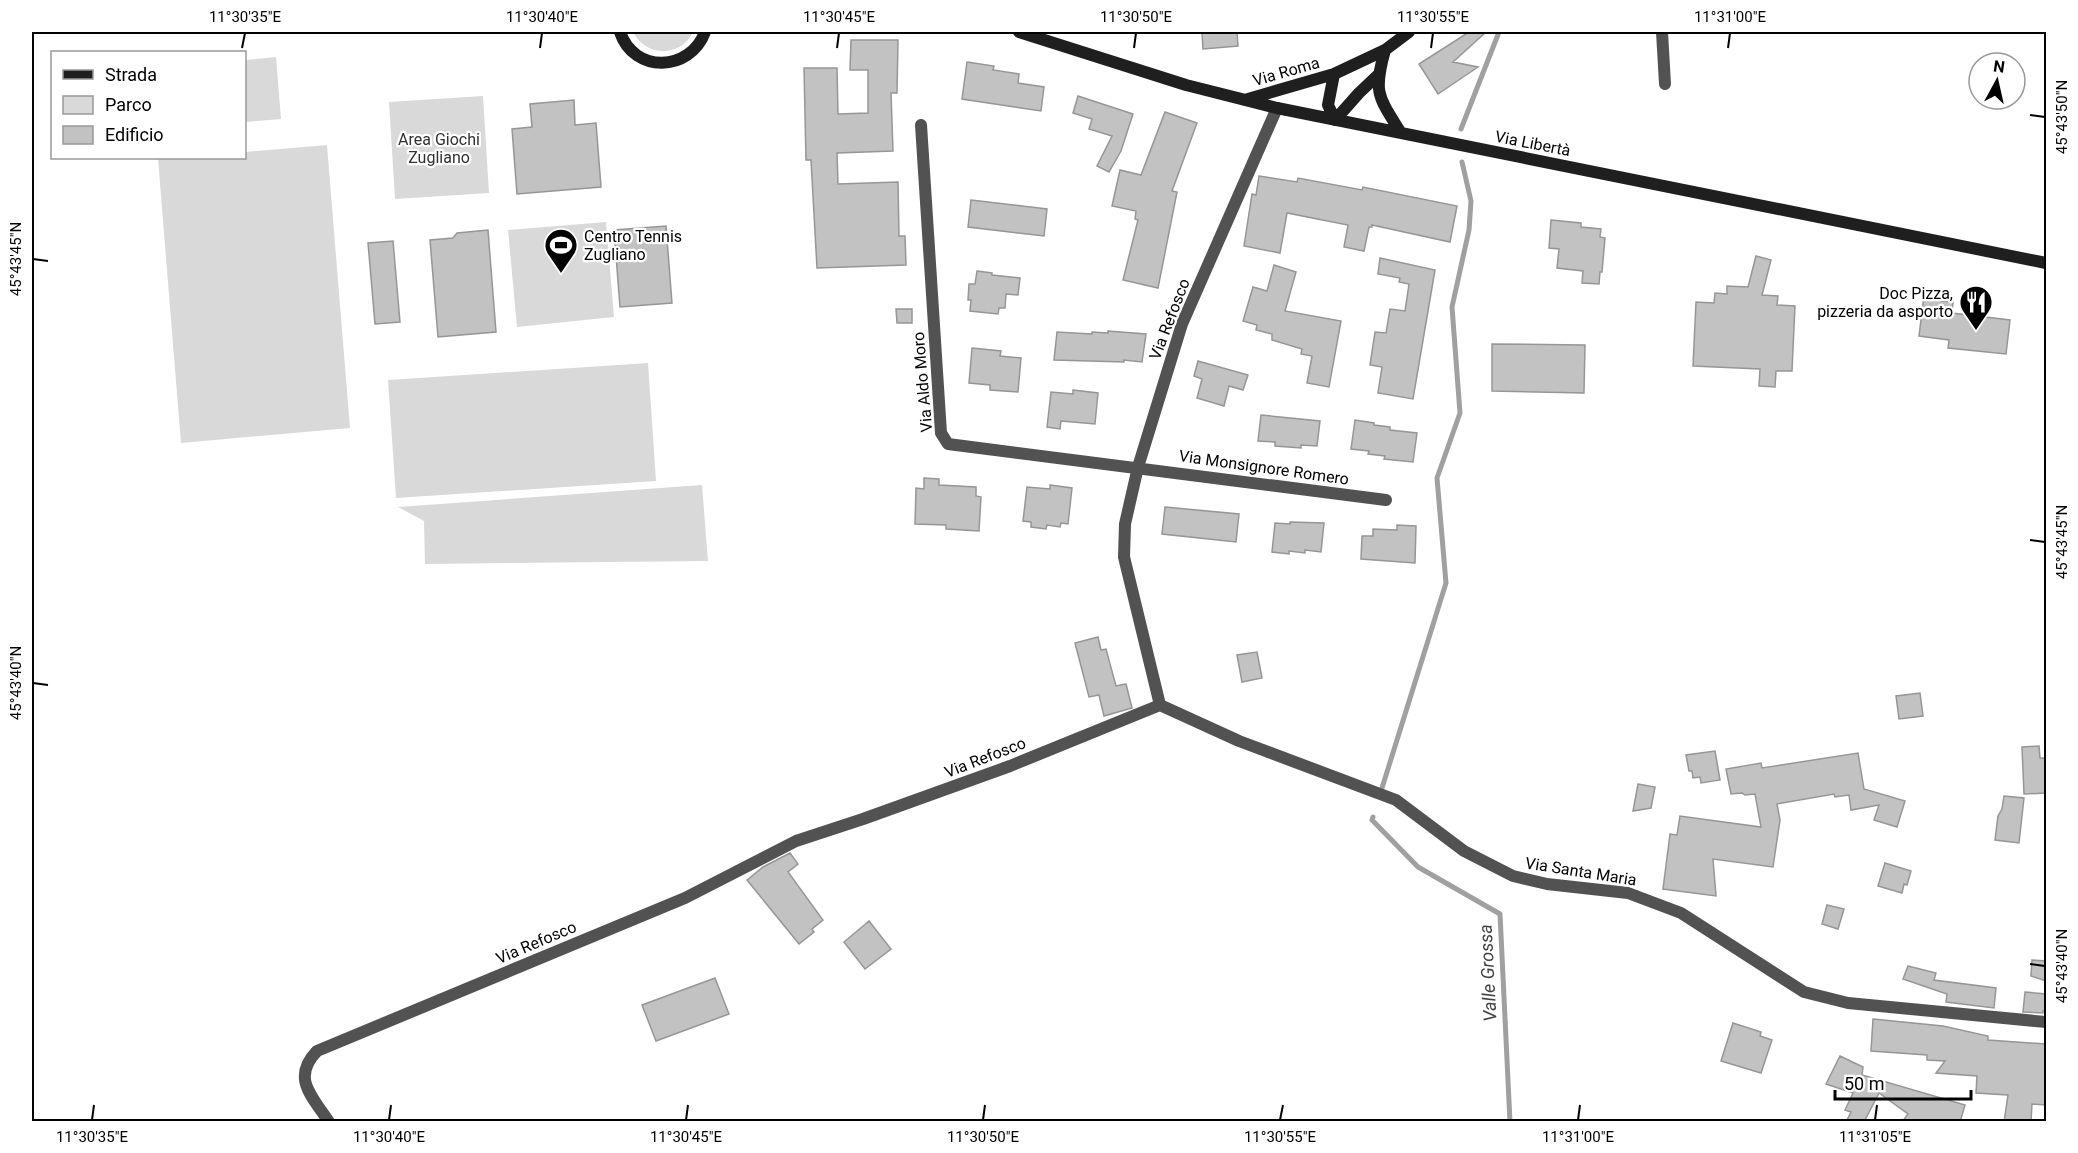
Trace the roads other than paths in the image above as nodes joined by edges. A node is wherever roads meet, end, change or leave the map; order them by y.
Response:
1 (608, 32) edge
2 (714, 32) edge
3 (1019, 32) edge
4 (1410, 32) edge
5 (1662, 32) edge
6 (621, 36) edge
7 (704, 36) edge
8 (1052, 37) edge
9 (1385, 50) junction
10 (1334, 74) junction
11 (1378, 75) junction
12 (1665, 84) dead end
13 (1247, 99) junction
14 (1277, 108) junction
15 (1335, 120) junction
16 (921, 125) dead end
17 (1401, 133) junction
18 (2046, 263) edge
19 (1138, 467) junction
20 (1386, 500) dead end
21 (1160, 705) junction
22 (2046, 1022) edge
23 (328, 1122) edge

1 - 6 main road
2 - 7 main road
3 - 8 main road, Via Libertà
4 - 9 main road, Via Roma
5 - 12 street
6 - 7 main road
8 - 13 main road, Via Libertà
9 - 10 main road, Via Roma
9 - 11 main road
10 - 13 main road, Via Roma
10 - 15 main road, Via Roma
11 - 15 main road
11 - 17 main road
13 - 14 main road, Via Libertà
14 - 15 main road, Via Libertà
14 - 19 street, Via Refosco
15 - 17 main road, Via Libertà
16 - 19 street, Via Aldo Moro
17 - 18 main road, Via Libertà
19 - 20 street, Via Monsignore Romero
19 - 21 street, Via Refosco
21 - 22 street, Via Santa Maria
21 - 23 street, Via Refosco

